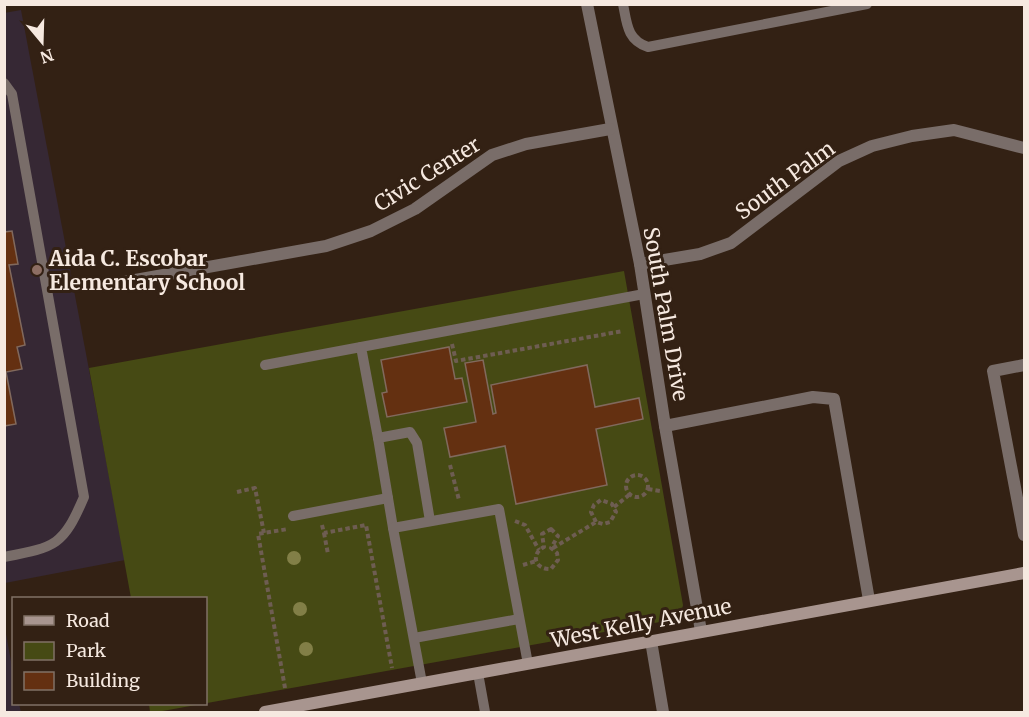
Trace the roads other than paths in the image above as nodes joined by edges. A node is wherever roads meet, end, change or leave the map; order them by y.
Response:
1 (587, 4) edge
2 (624, 4) edge
3 (867, 4) edge
4 (4, 82) edge
5 (610, 129) junction
6 (1024, 148) edge
7 (640, 264) junction
8 (124, 282) dead end
9 (644, 294) junction
10 (361, 347) junction
11 (265, 365) dead end
12 (1024, 365) edge
13 (664, 426) junction
14 (378, 438) junction
15 (388, 498) junction
16 (293, 516) dead end
17 (430, 521) junction
18 (393, 528) junction
19 (1024, 535) edge
20 (4, 557) edge
21 (1024, 573) edge
22 (869, 600) junction
23 (519, 619) junction
24 (701, 631) junction
25 (414, 638) junction
26 (651, 641) junction
27 (528, 664) junction
28 (478, 673) junction
29 (422, 684) junction
30 (265, 712) edge
31 (485, 712) edge
32 (663, 712) edge

1 - 5 street, South Palm Drive
2 - 3 lane
4 - 20 lane
5 - 7 street, South Palm Drive
5 - 8 street, Civic Center
6 - 7 street, South Palm
7 - 9 street, South Palm Drive
9 - 10 lane
9 - 13 street, South Palm Drive
10 - 11 lane
10 - 14 lane
12 - 19 street
13 - 22 street
13 - 24 street, South Palm Drive
14 - 15 lane
14 - 17 lane
15 - 16 lane
15 - 18 lane
17 - 18 lane
17 - 23 lane
18 - 25 lane
21 - 22 street, West Kelly Avenue
22 - 24 street, West Kelly Avenue
23 - 25 lane
23 - 27 lane
24 - 26 street, West Kelly Avenue
25 - 29 lane
26 - 27 street, West Kelly Avenue
26 - 32 street
27 - 28 street, West Kelly Avenue
28 - 29 street, West Kelly Avenue
28 - 31 lane
29 - 30 street, West Kelly Avenue

